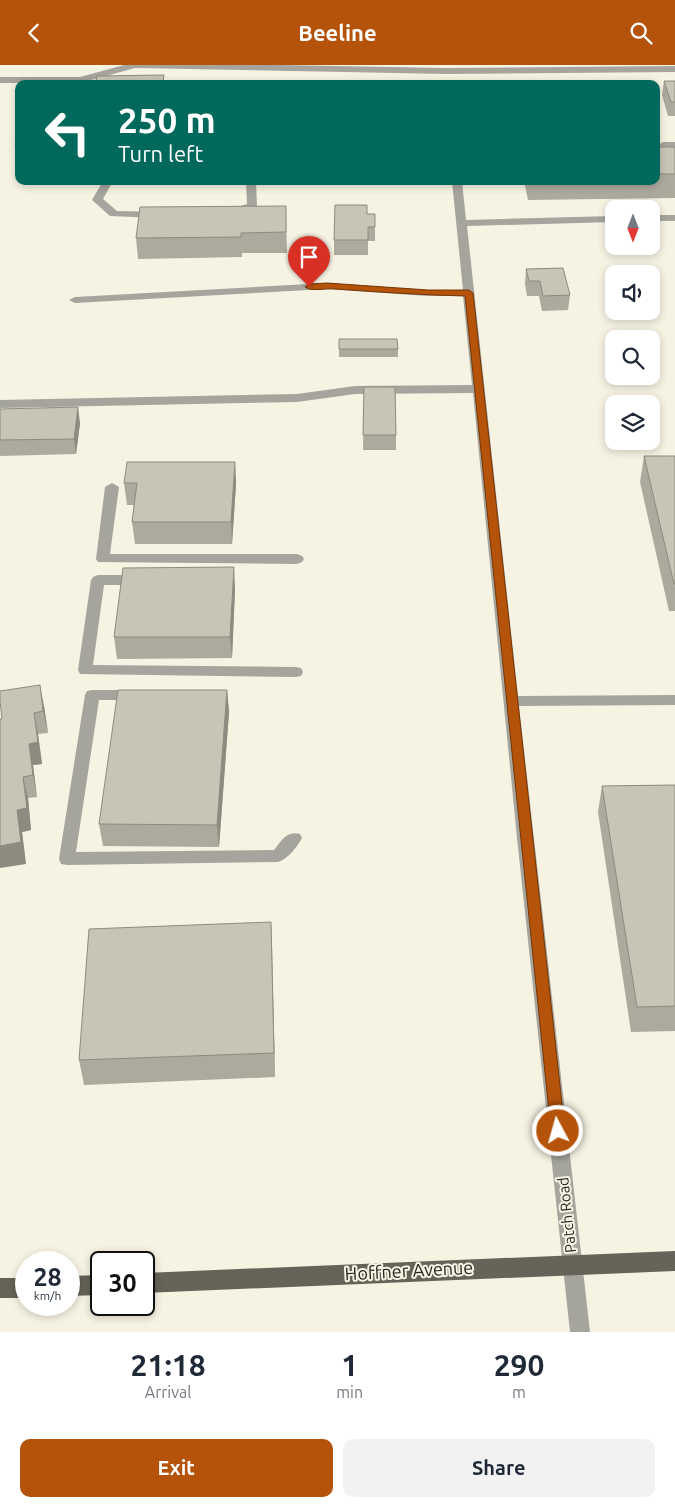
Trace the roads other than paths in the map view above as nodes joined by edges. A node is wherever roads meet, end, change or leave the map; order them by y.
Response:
1 (129, 65) edge
2 (135, 65) edge
3 (445, 68) edge
4 (460, 68) edge
5 (675, 69) edge
6 (0, 80) edge
7 (662, 145) edge
8 (675, 145) edge
9 (106, 185) edge
10 (251, 185) edge
11 (457, 185) edge
12 (172, 215) edge
13 (221, 216) edge
14 (660, 218) edge
15 (675, 218) edge
16 (605, 219) edge
17 (461, 223) junction
18 (469, 293) junction
19 (75, 300) dead end
20 (479, 389) junction
21 (0, 404) edge
22 (112, 487) dead end
23 (297, 559) dead end
24 (157, 580) edge
25 (296, 672) dead end
26 (150, 695) edge
27 (675, 700) edge
28 (511, 701) junction
29 (294, 838) dead end
30 (675, 1261) edge
31 (572, 1264) junction
32 (155, 1283) edge
33 (15, 1287) edge
34 (0, 1288) edge
35 (580, 1332) edge

1 - 2 street
2 - 3 street
2 - 6 street
3 - 4 street
4 - 5 street
7 - 8 street
9 - 12 street
10 - 13 street
11 - 17 street, Patch Road
14 - 15 street
16 - 17 street
17 - 18 street, Patch Road
18 - 19 street
18 - 20 street, Patch Road
20 - 21 street
20 - 28 street, Patch Road
22 - 23 street
24 - 25 street
26 - 29 street
27 - 28 street
28 - 31 street, Patch Road
30 - 31 main road, Hoffner Avenue
31 - 32 main road, Hoffner Avenue
31 - 35 street, Patch Road
33 - 34 main road

